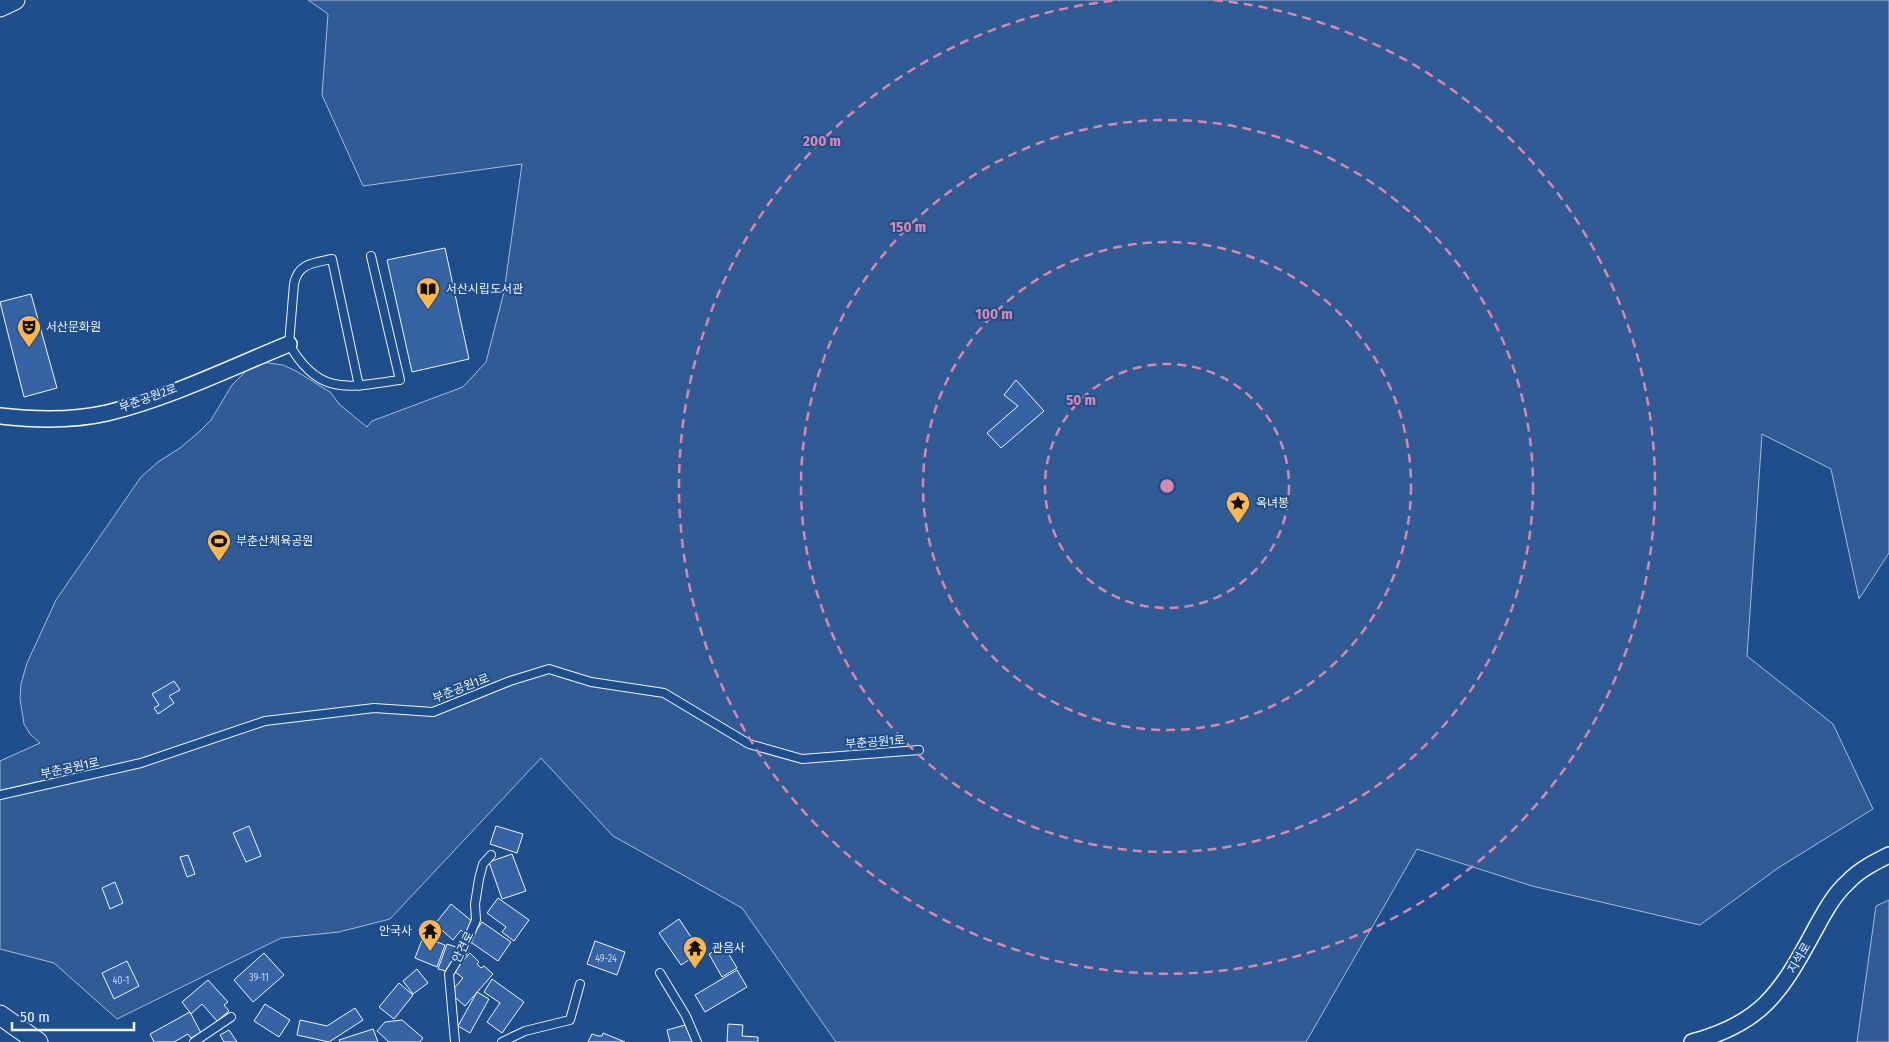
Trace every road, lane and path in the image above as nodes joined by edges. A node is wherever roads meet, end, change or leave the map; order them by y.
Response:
1 (16, 0) edge
2 (0, 7) edge
3 (371, 256) dead end
4 (289, 344) junction
5 (359, 386) junction
6 (0, 416) edge
7 (919, 750) dead end
8 (0, 795) edge
9 (491, 855) dead end
10 (1889, 855) edge
11 (660, 973) dead end
12 (580, 984) dead end
13 (0, 1015) edge
14 (231, 1017) dead end
15 (38, 1042) edge
16 (194, 1042) edge
17 (455, 1042) edge
18 (502, 1042) edge
19 (697, 1042) edge
20 (1692, 1042) edge

1 - 2 street
3 - 5 lane
4 - 5 lane
4 - 5 lane
4 - 6 street, 부춘공원2로
7 - 8 lane, 부춘공원1로
9 - 17 lane, 안견로
10 - 20 street, 지석로
11 - 19 lane
12 - 18 lane
13 - 15 street
14 - 16 lane

